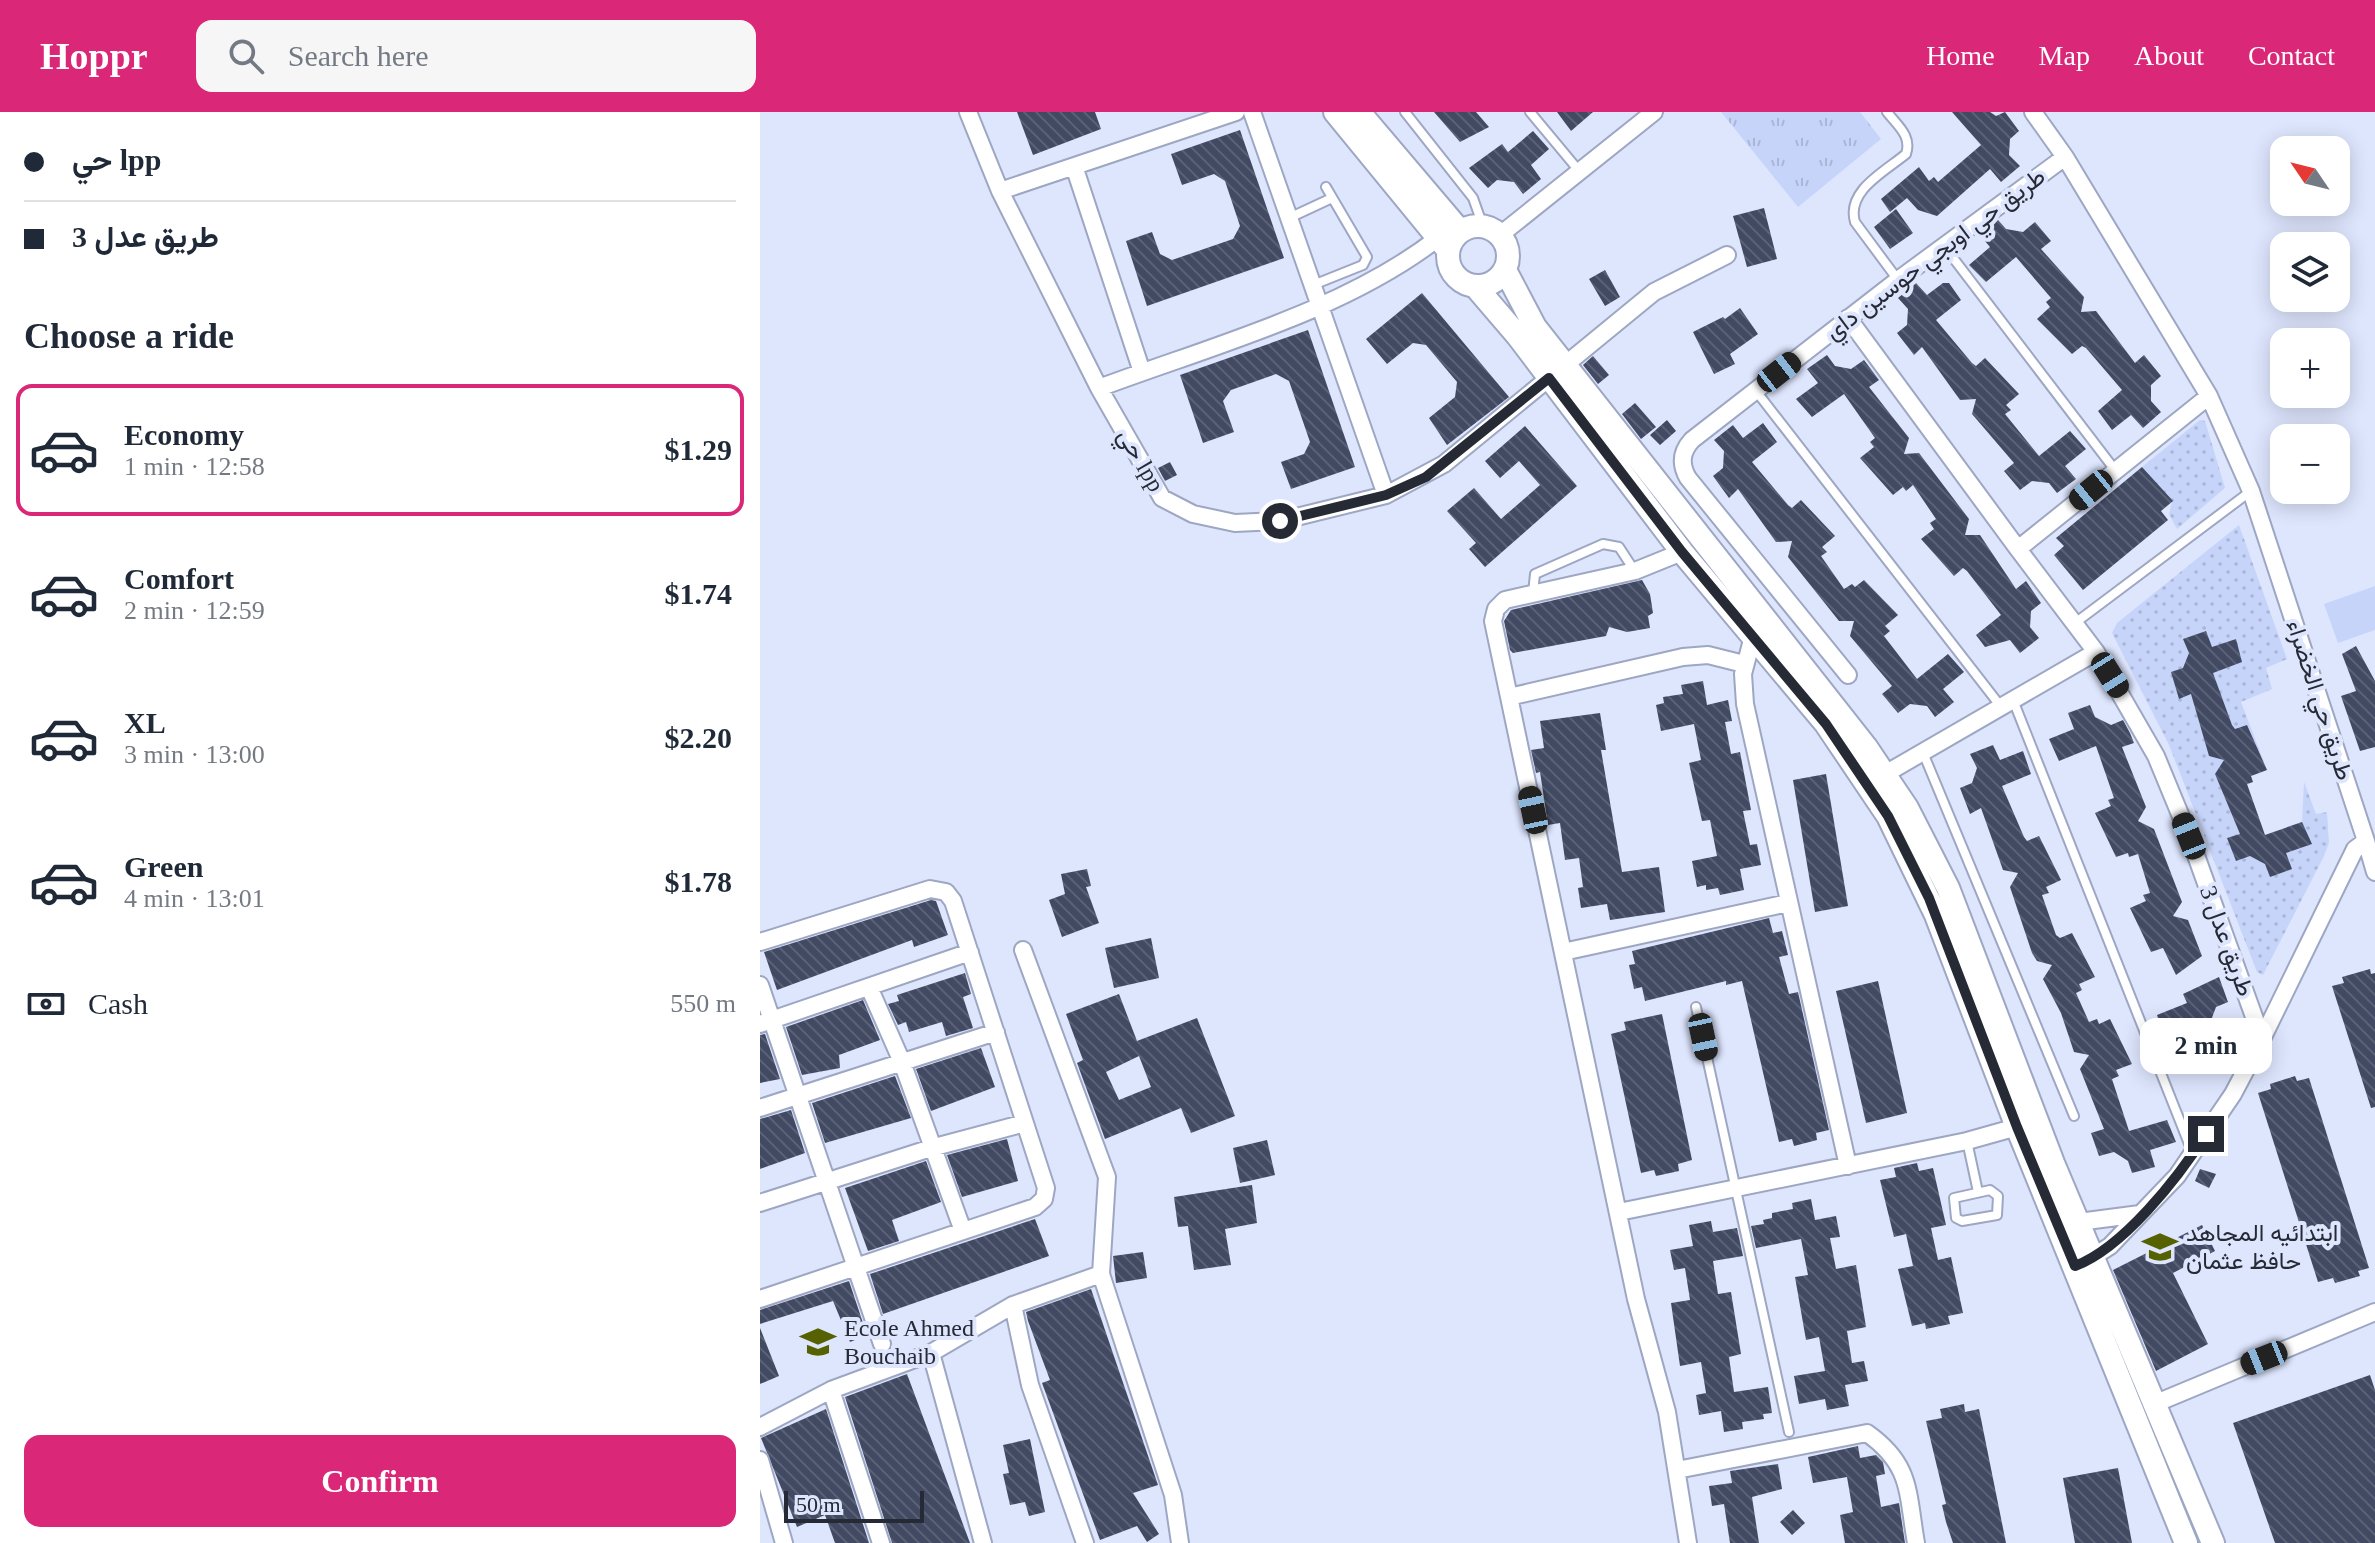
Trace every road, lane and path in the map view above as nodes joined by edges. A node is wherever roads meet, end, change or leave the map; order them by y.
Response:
1 (968, 112) edge
2 (1236, 112) edge
3 (1252, 112) edge
4 (1335, 112) edge
5 (1359, 112) edge
6 (1405, 112) edge
7 (1530, 112) edge
8 (1654, 112) edge
9 (1887, 112) edge
10 (2033, 112) edge
11 (2065, 157) junction
12 (1075, 169) junction
13 (1580, 172) junction
14 (1326, 187) dead end
15 (1000, 191) junction
16 (1332, 198) junction
17 (1289, 218) junction
18 (1492, 230) junction
19 (1448, 240) junction
20 (1944, 246) junction
21 (1727, 255) dead end
22 (1505, 270) junction
23 (1898, 280) junction
24 (1313, 285) junction
25 (1475, 286) junction
26 (1320, 305) junction
27 (1848, 318) junction
28 (1557, 371) junction
29 (1142, 372) junction
30 (1099, 388) junction
31 (1755, 390) junction
32 (2209, 396) junction
33 (2115, 470) junction
34 (2251, 491) junction
35 (1386, 495) junction
36 (2018, 549) junction
37 (1682, 552) junction
38 (1635, 571) junction
39 (1533, 593) junction
40 (2074, 624) junction
41 (1752, 640) junction
42 (2096, 652) junction
43 (1744, 664) junction
44 (1848, 675) dead end
45 (1509, 697) junction
46 (2008, 704) junction
47 (1924, 755) junction
48 (1885, 774) junction
49 (2366, 841) junction
50 (2375, 872) edge
51 (1788, 903) junction
52 (760, 942) edge
53 (1023, 950) dead end
54 (970, 952) junction
55 (1563, 952) junction
56 (760, 985) edge
57 (869, 987) junction
58 (1696, 1007) dead end
59 (766, 1022) edge
60 (996, 1032) junction
61 (2262, 1039) junction
62 (902, 1062) junction
63 (796, 1095) junction
64 (760, 1108) edge
65 (2074, 1116) dead end
66 (1025, 1123) junction
67 (2017, 1127) junction
68 (1967, 1141) junction
69 (931, 1148) junction
70 (2193, 1154) junction
71 (1848, 1166) junction
72 (828, 1181) junction
73 (1736, 1188) junction
74 (1978, 1192) junction
75 (760, 1203) edge
76 (1619, 1212) junction
77 (2140, 1214) junction
78 (2067, 1225) junction
79 (963, 1231) junction
80 (2085, 1262) junction
81 (857, 1267) junction
82 (1101, 1274) junction
83 (760, 1299) edge
84 (1013, 1305) junction
85 (2375, 1312) edge
86 (882, 1344) dead end
87 (931, 1353) junction
88 (831, 1390) junction
89 (2154, 1404) junction
90 (760, 1427) edge
91 (1789, 1432) dead end
92 (760, 1460) edge
93 (1677, 1470) junction
94 (784, 1543) edge
95 (881, 1543) edge
96 (983, 1543) edge
97 (1085, 1543) edge
98 (1180, 1543) edge
99 (1688, 1543) edge
100 (1916, 1543) edge
101 (2186, 1543) edge
102 (2213, 1543) edge

1 - 15 street, حي lpp
2 - 12 street
3 - 17 street
4 - 19 main road
5 - 19 main road
6 - 18 lane
7 - 13 lane
8 - 13 street
9 - 23 lane
10 - 11 street, طريق حي اوبجي حوسين داي
11 - 20 street, طريق حي اوبجي حوسين داي
11 - 32 street, طريق حي الخضراء
12 - 15 street
12 - 29 street
13 - 18 street
14 - 16 lane
15 - 30 street, حي lpp
16 - 17 lane
16 - 24 lane
17 - 24 street
18 - 19 main road
18 - 22 main road
19 - 25 main road
19 - 26 street
20 - 23 street, طريق حي اوبجي حوسين داي
20 - 33 lane
21 - 28 street, حي lpp
22 - 25 main road
22 - 28 main road
23 - 27 street, طريق حي اوبجي حوسين داي
24 - 26 street
25 - 28 main road
26 - 29 street
26 - 35 street
27 - 31 street, طريق حي اوبجي حوسين داي
27 - 36 street
28 - 35 street, حي lpp
28 - 37 main road
28 - 48 main road
29 - 30 street
30 - 35 street, حي lpp
31 - 44 street, طريق حي اوبجي حوسين داي
31 - 46 lane
32 - 33 street
32 - 34 street, طريق حي الخضراء
33 - 36 street
34 - 40 lane
34 - 49 street, طريق حي الخضراء
36 - 40 street, طريق عدل 3
37 - 38 street
37 - 41 main road
38 - 39 street
38 - 39 lane
39 - 45 street
40 - 42 street, طريق عدل 3
41 - 43 street
41 - 67 main road
42 - 46 street
42 - 61 street, طريق عدل 3
43 - 45 street
43 - 51 street
45 - 55 street
46 - 47 street
46 - 70 lane
47 - 48 street
47 - 65 lane
48 - 78 main road
49 - 50 street, طريق حي الخضراء
49 - 61 street
51 - 55 street
51 - 71 street
52 - 54 street
53 - 82 street
54 - 57 street
54 - 60 street
55 - 76 street
56 - 59 street
57 - 59 street
57 - 62 street
58 - 73 lane
59 - 63 street
60 - 62 street
60 - 66 street
61 - 70 street
62 - 63 street
62 - 69 street
63 - 64 street
63 - 72 street
66 - 69 street
66 - 79 street
67 - 68 street
67 - 78 main road
68 - 71 street
68 - 74 lane
69 - 72 street
69 - 79 street
70 - 77 street
71 - 73 street
72 - 75 street
72 - 81 street
73 - 76 street
73 - 91 lane
74 - 74 lane
76 - 93 street
77 - 78 street
77 - 80 street
78 - 80 main road
79 - 81 street
80 - 89 main road
80 - 101 main road
81 - 83 street
81 - 86 street
82 - 84 street
82 - 98 street
84 - 87 street
84 - 97 street
85 - 89 street
87 - 88 street
87 - 96 street
88 - 90 street
88 - 95 street
89 - 102 main road
92 - 94 street
93 - 99 street
93 - 100 street

